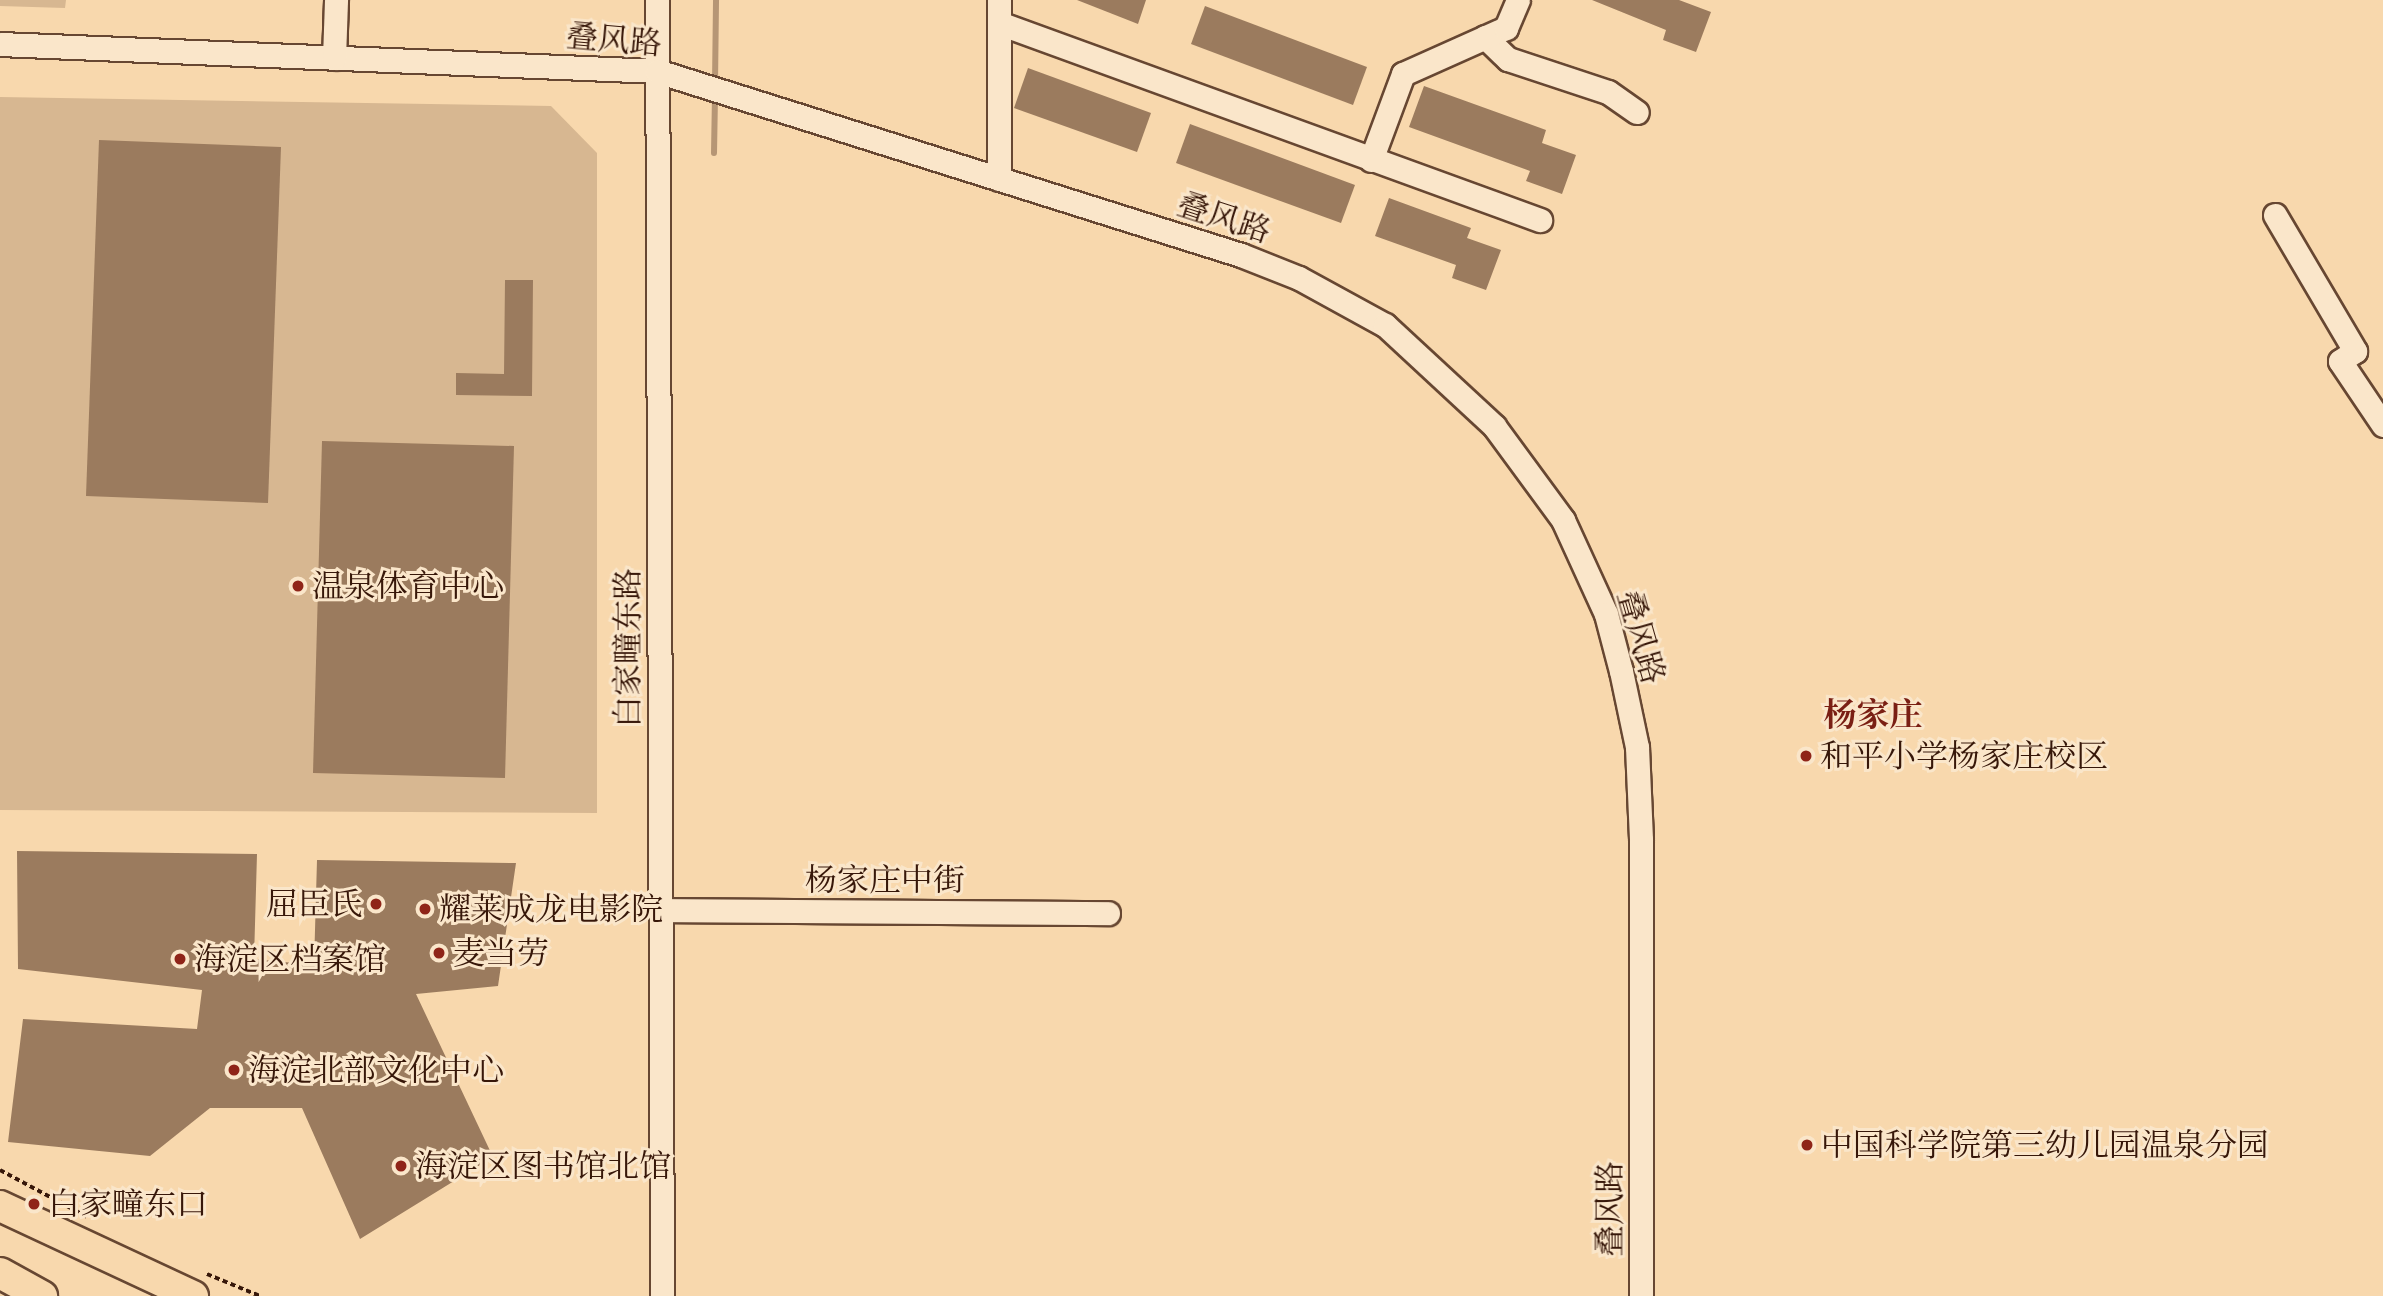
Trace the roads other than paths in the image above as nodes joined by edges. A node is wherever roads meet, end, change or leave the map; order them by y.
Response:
1 (336, 0) edge
2 (657, 0) edge
3 (999, 0) edge
4 (1518, 0) edge
5 (999, 23) junction
6 (1485, 37) junction
7 (0, 44) edge
8 (334, 58) junction
9 (657, 71) junction
10 (1637, 112) dead end
11 (1371, 160) junction
12 (999, 179) junction
13 (2275, 215) dead end
14 (1540, 220) dead end
15 (2383, 425) edge
16 (661, 910) junction
17 (1108, 913) dead end
18 (0, 1206) edge
19 (0, 1273) edge
20 (199, 1284) edge
21 (42, 1296) edge
22 (662, 1296) edge
23 (1641, 1296) edge

1 - 8 street
2 - 9 street, 白家疃东路
3 - 5 street
4 - 6 street
5 - 11 street
5 - 12 street
6 - 10 street
6 - 11 street
7 - 8 street, 叠风路
8 - 9 street, 叠风路
9 - 12 street, 叠风路
9 - 16 street, 白家疃东路
11 - 14 street
12 - 23 street, 叠风路
13 - 15 street
16 - 17 street, 杨家庄中街
16 - 22 street, 白家疃东路
18 - 20 main road
19 - 21 main road

